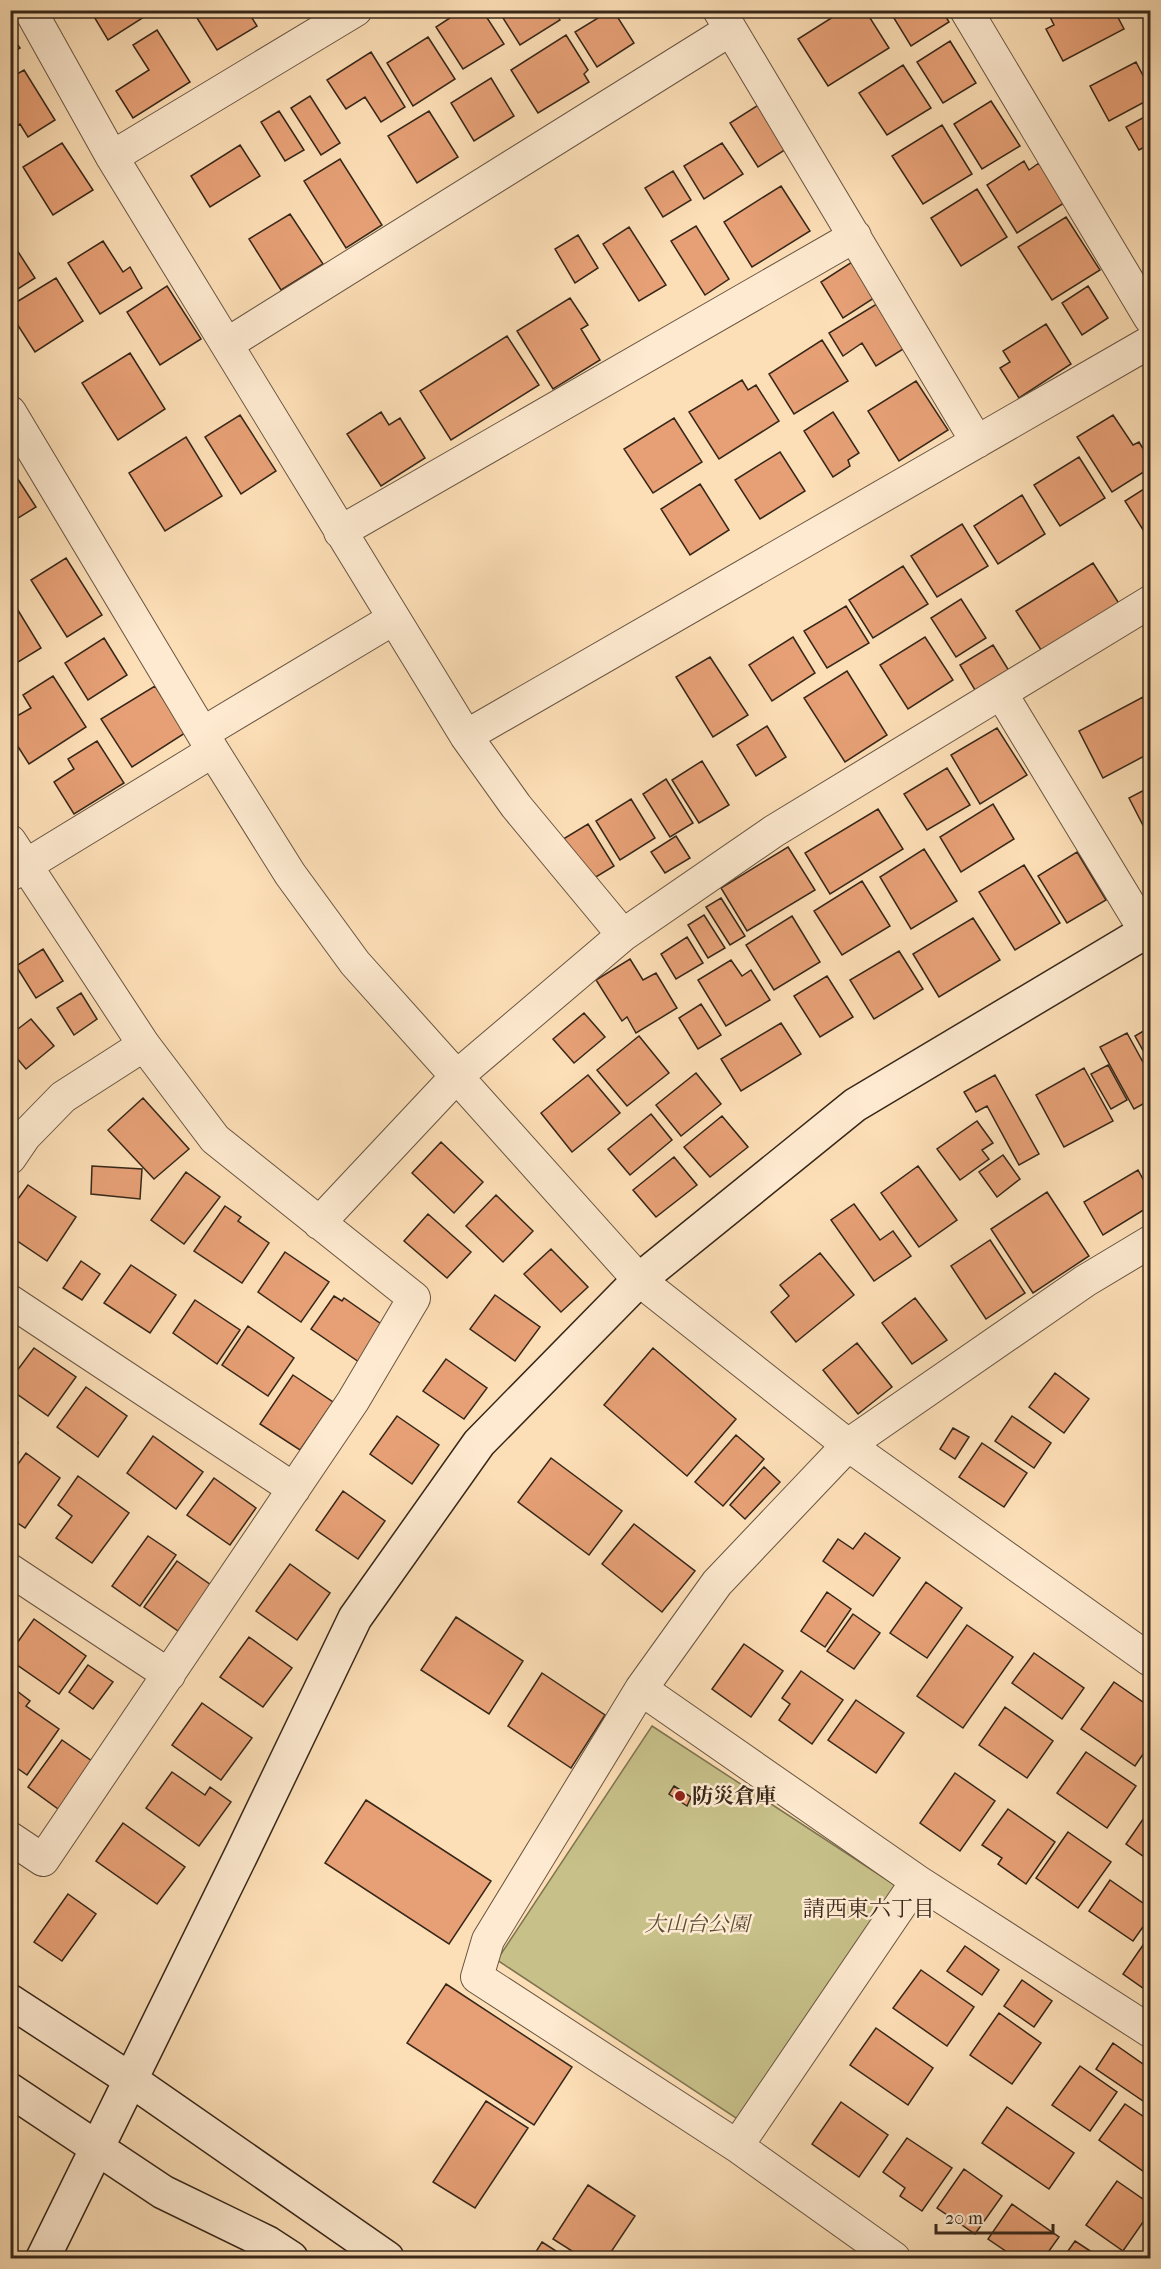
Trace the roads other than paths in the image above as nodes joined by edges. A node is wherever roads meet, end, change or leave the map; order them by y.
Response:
1 (30, 10) edge
2 (356, 10) edge
3 (975, 14) edge
4 (725, 20) edge
5 (112, 157) junction
6 (855, 236) junction
7 (1150, 318) edge
8 (1150, 342) edge
9 (227, 344) junction
10 (10, 412) edge
11 (977, 442) junction
12 (340, 532) junction
13 (1150, 602) edge
14 (393, 618) junction
15 (1001, 693) junction
16 (466, 736) junction
17 (208, 742) junction
18 (16, 861) edge
19 (1149, 933) edge
20 (623, 935) junction
21 (144, 1045) junction
22 (456, 1077) junction
23 (10, 1158) edge
24 (318, 1223) junction
25 (1150, 1242) edge
26 (639, 1280) junction
27 (10, 1301) edge
28 (848, 1445) junction
29 (294, 1489) junction
30 (10, 1570) edge
31 (1150, 1660) edge
32 (169, 1675) junction
33 (641, 1689) junction
34 (10, 1838) edge
35 (917, 1881) junction
36 (10, 2001) edge
37 (1150, 2031) edge
38 (131, 2080) junction
39 (10, 2090) edge
40 (737, 2146) junction
41 (99, 2147) junction
42 (42, 2259) edge
43 (291, 2259) edge
44 (387, 2259) edge
45 (894, 2259) edge

1 - 5 street
2 - 5 street
3 - 7 street
4 - 6 street
4 - 9 street
5 - 9 street
6 - 11 street
6 - 12 street
8 - 11 street
9 - 12 street
10 - 17 street
11 - 16 street
12 - 14 street
13 - 15 street
14 - 16 street
14 - 17 street
15 - 19 street
15 - 20 street
16 - 20 street
17 - 18 street
17 - 22 street
18 - 21 street
19 - 26 street
20 - 22 street
21 - 23 street
21 - 24 street
22 - 24 street
22 - 26 street
24 - 29 street
25 - 28 street
26 - 28 street
26 - 38 street
27 - 29 street
28 - 31 street
28 - 33 street
29 - 32 street
30 - 32 street
32 - 34 street
33 - 35 street
33 - 40 street
35 - 37 street
35 - 40 street
36 - 38 street
38 - 41 street
38 - 44 street
39 - 41 street
40 - 45 street
41 - 42 street
41 - 43 street

